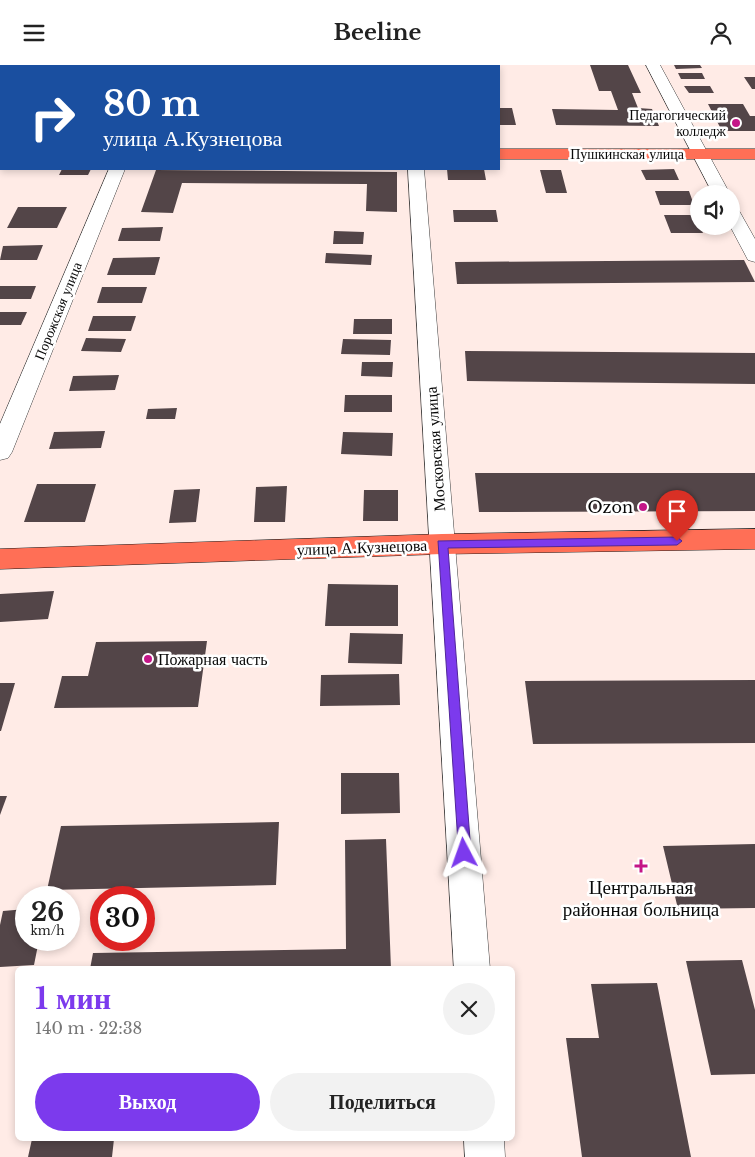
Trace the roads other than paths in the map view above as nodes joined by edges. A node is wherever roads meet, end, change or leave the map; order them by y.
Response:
1 (653, 65) edge
2 (500, 154) edge
3 (701, 154) junction
4 (755, 154) edge
5 (117, 170) edge
6 (416, 170) edge
7 (717, 185) edge
8 (740, 228) edge
9 (755, 256) edge
10 (0, 452) edge
11 (755, 539) edge
12 (442, 544) junction
13 (0, 559) edge
14 (472, 966) edge
15 (484, 1141) edge
16 (485, 1157) edge

1 - 3 street
2 - 3 main road, Пушкинская улица
3 - 4 main road, Пушкинская улица
3 - 7 street
5 - 10 street, Порожская улица
6 - 12 street, Московская улица
8 - 9 street
11 - 12 main road, улица А.Кузнецова
12 - 13 main road, улица А.Кузнецова
12 - 14 street, Московская улица
15 - 16 street

